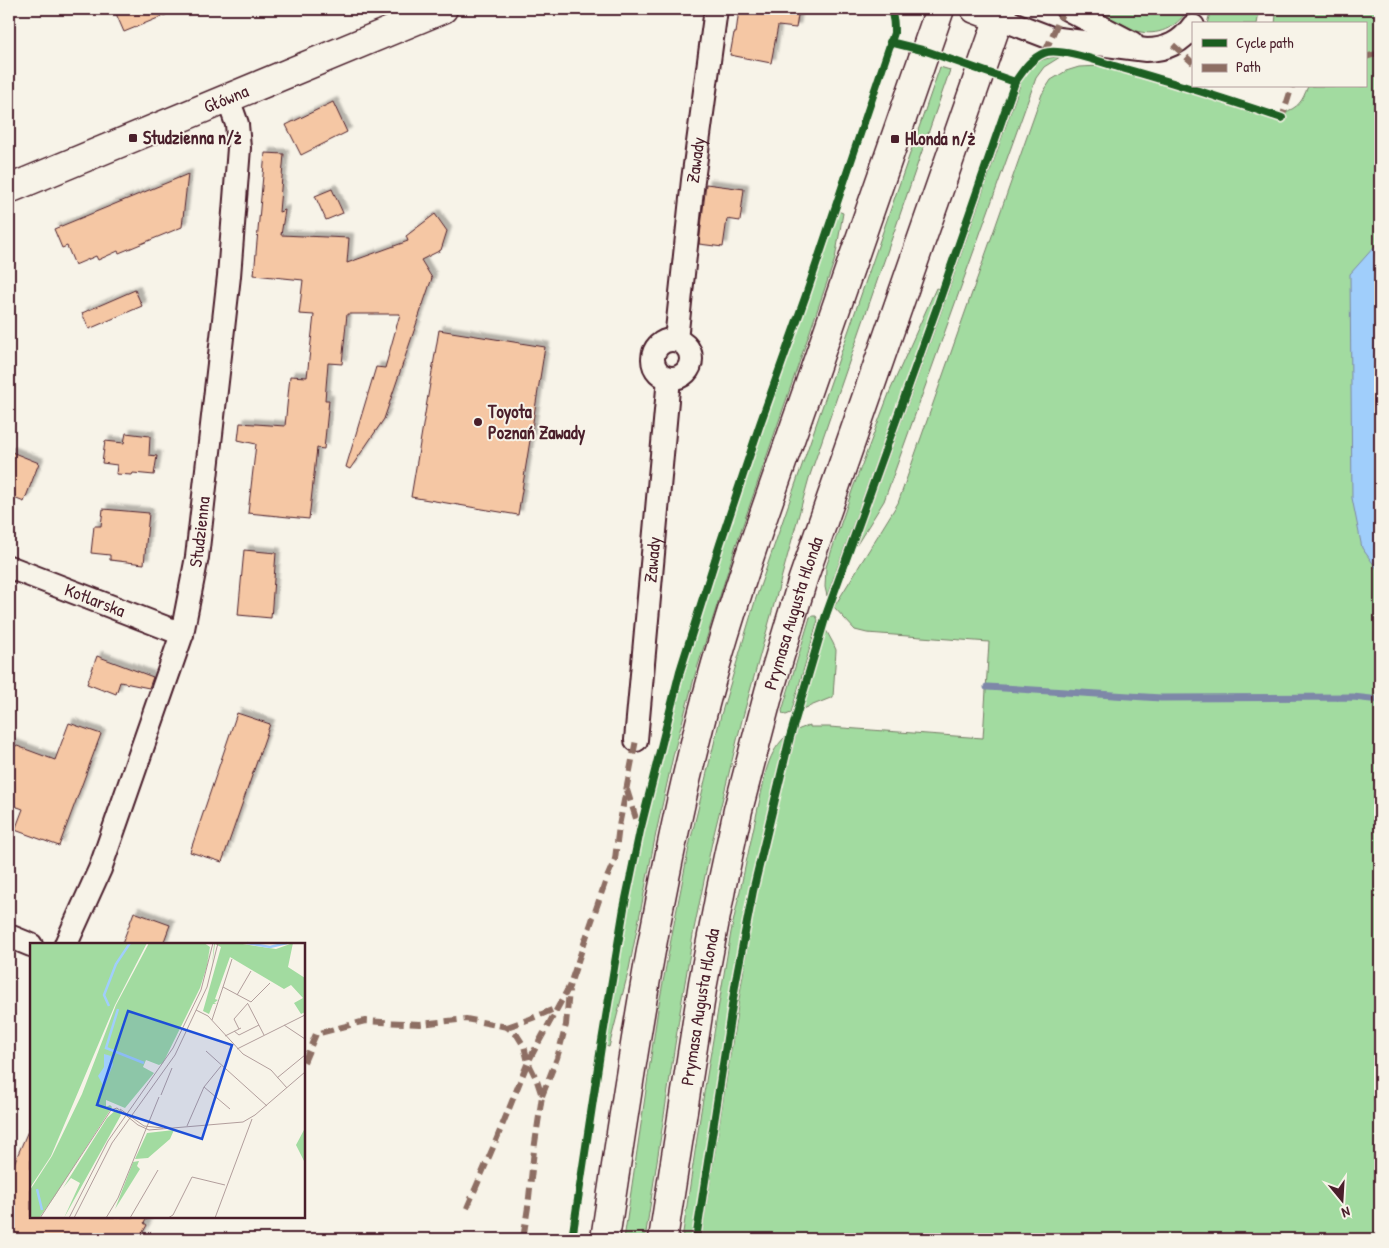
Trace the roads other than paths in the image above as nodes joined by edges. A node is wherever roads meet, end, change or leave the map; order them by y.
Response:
1 (443, 9) edge
2 (716, 9) edge
3 (940, 9) edge
4 (1067, 9) edge
5 (1200, 9) edge
6 (992, 12) edge
7 (1194, 22) edge
8 (1192, 26) edge
9 (1146, 50) junction
10 (228, 99) junction
11 (9, 189) edge
12 (9, 566) edge
13 (182, 634) junction
14 (636, 740) dead end
15 (9, 936) edge
16 (66, 943) edge
17 (30, 945) edge
18 (605, 1239) edge
19 (663, 1239) edge

1 - 10 main road, Główna
2 - 14 street, Zawady
3 - 18 main road
4 - 9 street
5 - 7 street
6 - 9 street
6 - 19 main road, Prymasa Augusta Hlonda
8 - 9 street
10 - 11 main road, Główna
10 - 13 street, Studzienna
12 - 13 street, Kotlarska
13 - 16 street, Studzienna
15 - 17 street

